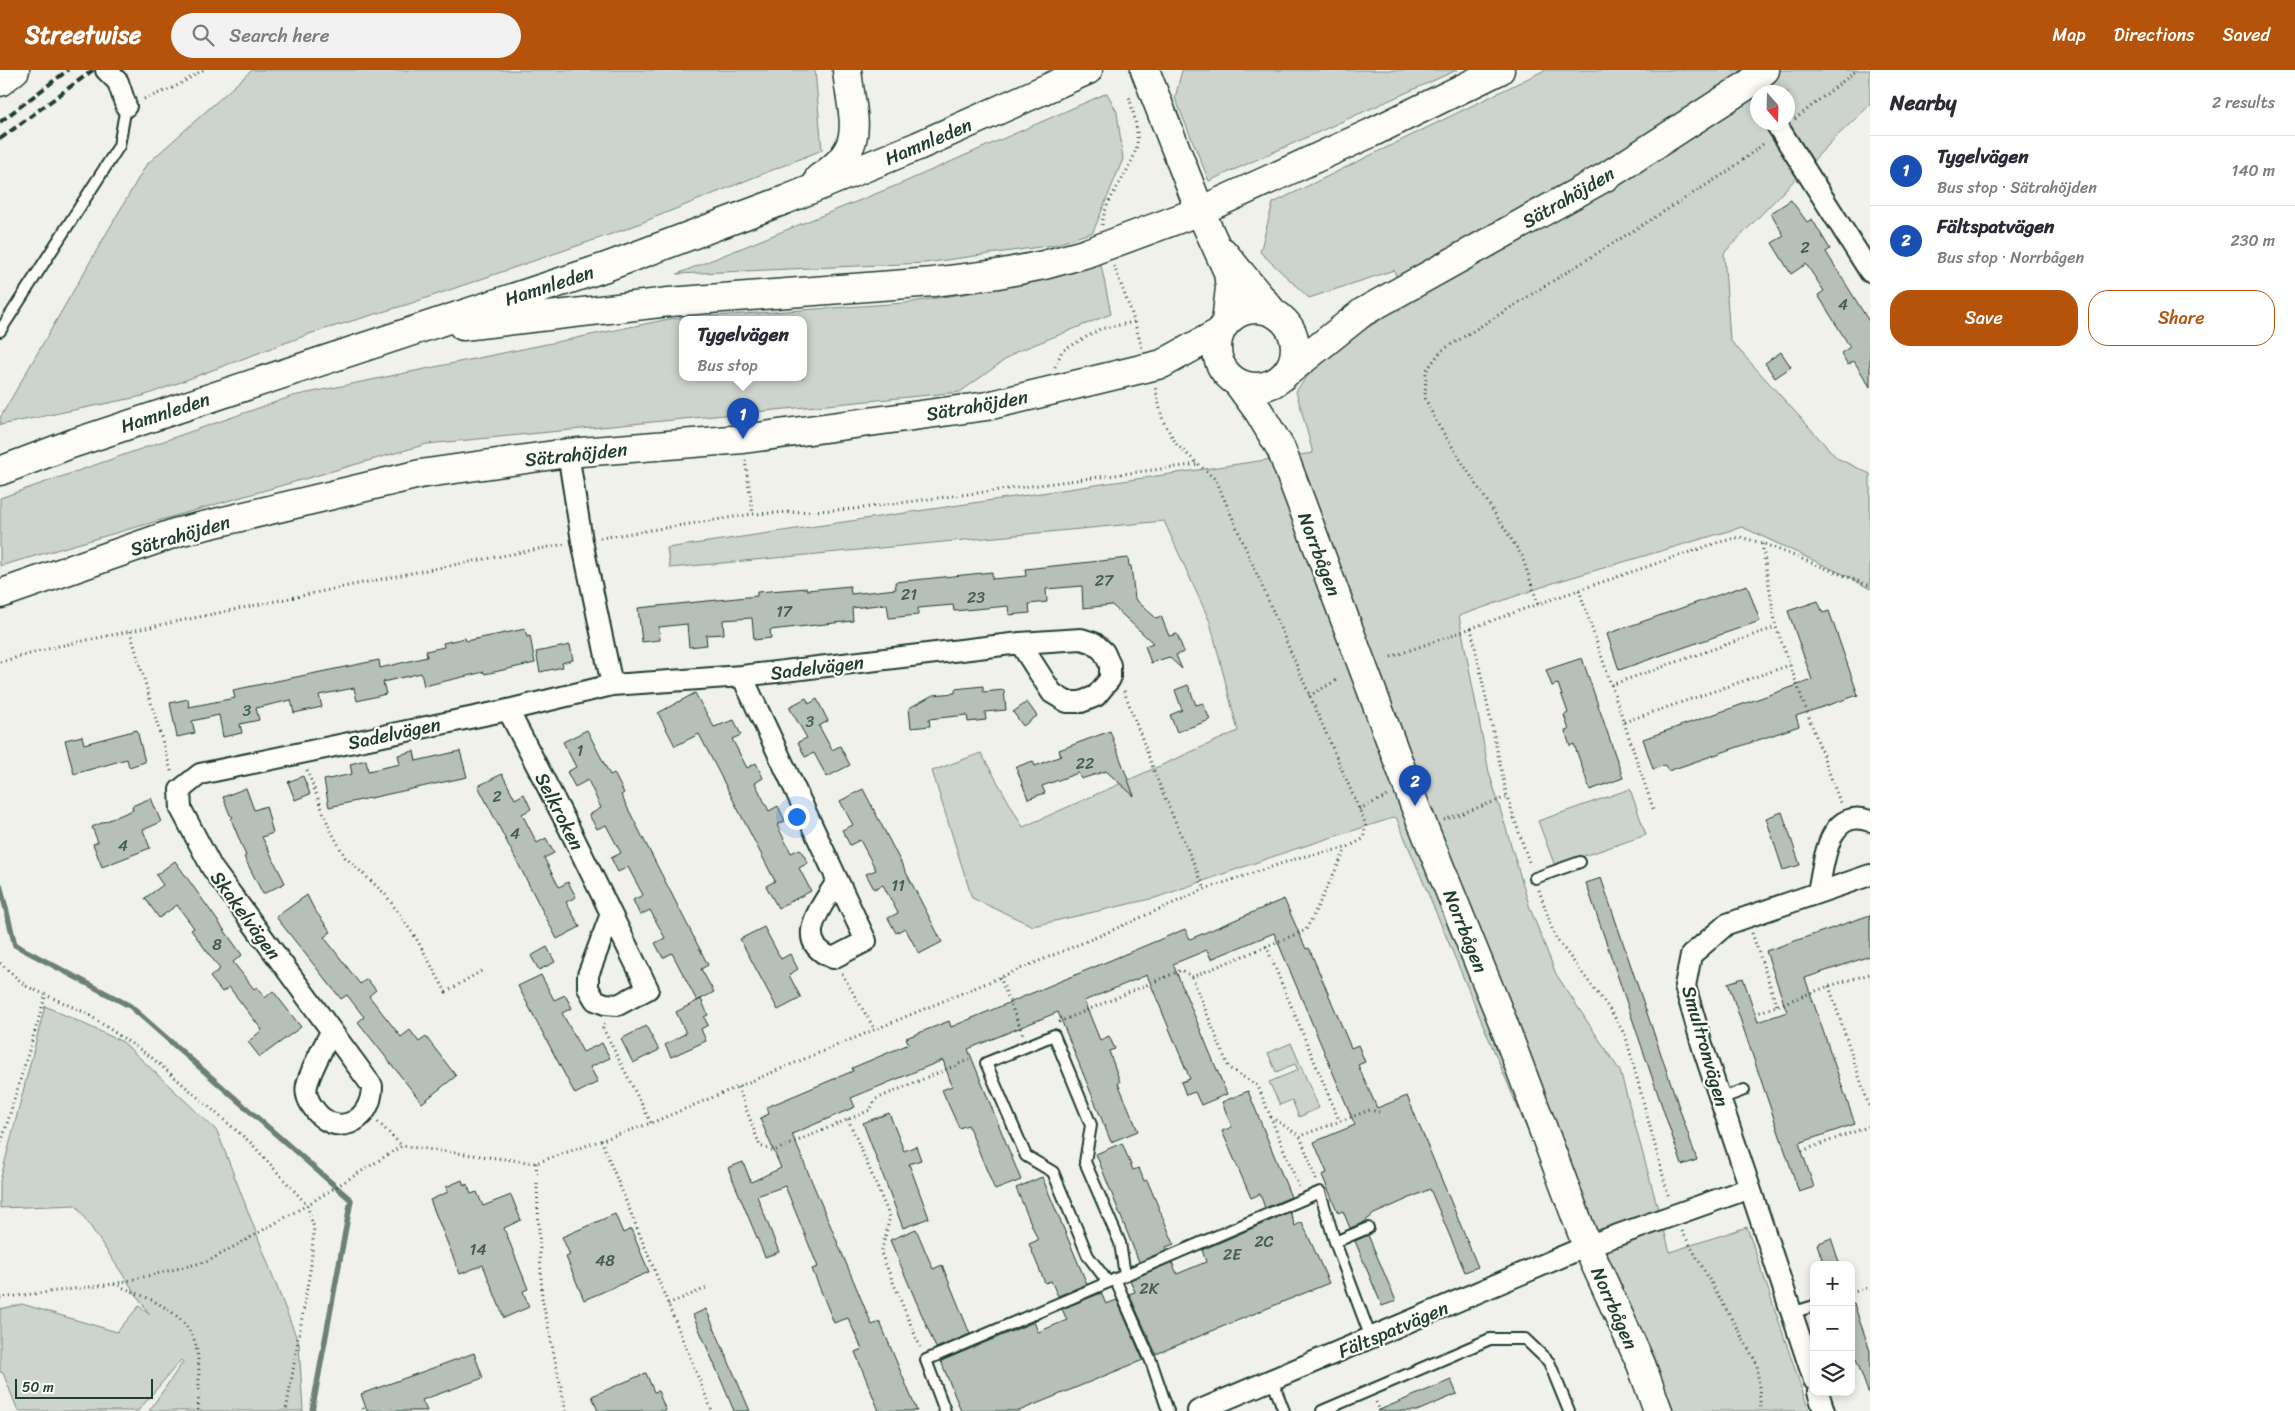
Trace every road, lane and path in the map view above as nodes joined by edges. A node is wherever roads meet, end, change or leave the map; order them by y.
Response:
1 (15, 70) edge
2 (106, 70) edge
3 (203, 70) edge
4 (847, 70) edge
5 (1088, 70) edge
6 (1145, 70) edge
7 (1500, 70) edge
8 (1857, 70) edge
9 (0, 82) edge
10 (1757, 83) edge
11 (1128, 92) dead end
12 (126, 106) junction
13 (1795, 115) edge
14 (1775, 130) edge
15 (1780, 130) edge
16 (785, 200) junction
17 (1200, 211) junction
18 (1103, 232) dead end
19 (1217, 245) junction
20 (1113, 263) dead end
21 (1869, 266) edge
22 (1363, 312) junction
23 (1277, 314) junction
24 (1134, 322) junction
25 (1223, 327) junction
26 (0, 331) edge
27 (400, 334) junction
28 (1153, 368) junction
29 (1053, 371) dead end
30 (1285, 375) junction
31 (1232, 379) junction
32 (1281, 449) junction
33 (568, 453) junction
34 (744, 455) dead end
35 (0, 471) edge
36 (753, 514) dead end
37 (1762, 543) junction
38 (1870, 586) edge
39 (1579, 590) junction
40 (0, 594) edge
41 (1538, 604) junction
42 (1776, 627) junction
43 (1471, 628) junction
44 (130, 631) dead end
45 (1020, 643) junction
46 (1391, 657) dead end
47 (1790, 665) junction
48 (742, 676) junction
49 (1110, 679) junction
50 (1337, 680) dead end
51 (612, 685) junction
52 (1611, 685) junction
53 (1309, 696) junction
54 (508, 710) junction
55 (1624, 722) junction
56 (300, 753) junction
57 (180, 790) junction
58 (1390, 795) dead end
59 (1506, 797) junction
60 (1359, 808) junction
61 (1654, 811) dead end
62 (1443, 820) dead end
63 (1846, 820) junction
64 (1870, 821) edge
65 (1580, 862) dead end
66 (1870, 875) edge
67 (1535, 878) junction
68 (837, 881) junction
69 (1205, 889) junction
70 (1818, 892) junction
71 (611, 914) junction
72 (1746, 917) junction
73 (1266, 946) dead end
74 (833, 958) junction
75 (0, 963) edge
76 (483, 970) dead end
77 (1870, 974) edge
78 (1000, 977) junction
79 (1192, 977) dead end
80 (1830, 986) junction
81 (46, 994) junction
82 (605, 1004) junction
83 (1778, 1006) junction
84 (1755, 1014) dead end
85 (875, 1030) junction
86 (331, 1032) junction
87 (1028, 1046) junction
88 (1744, 1090) dead end
89 (1720, 1099) junction
90 (1870, 1109) edge
91 (366, 1110) junction
92 (1379, 1112) dead end
93 (1271, 1117) junction
94 (848, 1119) dead end
95 (1339, 1120) junction
96 (651, 1123) junction
97 (1870, 1126) edge
98 (1300, 1136) junction
99 (601, 1140) junction
100 (402, 1146) junction
101 (0, 1147) edge
102 (1802, 1150) dead end
103 (536, 1163) junction
104 (1750, 1188) junction
105 (1320, 1192) junction
106 (1304, 1198) junction
107 (307, 1205) junction
108 (1673, 1216) junction
109 (1368, 1228) dead end
110 (1334, 1242) junction
111 (1587, 1246) junction
112 (1116, 1278) junction
113 (114, 1284) junction
114 (709, 1287) dead end
115 (1870, 1287) edge
116 (1855, 1292) edge
117 (0, 1298) edge
118 (668, 1304) junction
119 (1810, 1307) edge
120 (1791, 1313) junction
121 (1371, 1338) junction
122 (926, 1360) junction
123 (1810, 1368) edge
124 (1272, 1380) junction
125 (1819, 1396) edge
126 (198, 1411) edge
127 (286, 1411) edge
128 (566, 1411) edge
129 (712, 1411) edge
130 (946, 1411) edge
131 (1168, 1411) edge
132 (1198, 1411) edge
133 (1284, 1411) edge
134 (1322, 1411) edge
135 (1569, 1411) edge
136 (1658, 1411) edge
137 (1761, 1411) edge
138 (1824, 1411) edge

1 - 9 street
2 - 12 street
3 - 12 path
4 - 16 street
5 - 16 street, Hamnleden
6 - 17 street
7 - 17 street
8 - 13 path
10 - 22 street, Sätrahöjden
11 - 18 path
12 - 26 lane
14 - 41 path
15 - 21 street
16 - 27 street, Hamnleden
17 - 19 street
17 - 27 street
19 - 23 street
19 - 25 street
20 - 24 path
22 - 23 street, Sätrahöjden
22 - 30 street, Sätrahöjden
23 - 25 street
23 - 30 street
24 - 28 path
24 - 29 path
25 - 28 street, Sätrahöjden
25 - 31 street
27 - 35 street, Hamnleden
28 - 31 street, Sätrahöjden
28 - 33 street, Sätrahöjden
28 - 53 path
30 - 31 street
30 - 32 street, Norrbågen
31 - 32 street, Norrbågen
32 - 111 street, Norrbågen
33 - 40 street, Sätrahöjden
33 - 51 street
34 - 36 path
37 - 38 path
37 - 39 path
37 - 42 path
39 - 41 path
39 - 52 path
41 - 43 path
42 - 47 path
42 - 52 path
43 - 46 path
43 - 59 path
44 - 57 path
45 - 48 street, Sadelvägen
45 - 49 street, Sadelvägen
45 - 49 street
47 - 55 path
47 - 63 path
48 - 51 street, Sadelvägen
48 - 68 street
49 - 69 path
50 - 53 path
51 - 54 street, Sadelvägen
52 - 55 path
53 - 60 path
54 - 56 street, Sadelvägen
54 - 71 street, Selkroken
55 - 61 path
56 - 57 street, Sadelvägen
56 - 76 path
57 - 86 street, Skakelvägen
58 - 60 path
59 - 62 path
59 - 67 path
60 - 69 path
63 - 64 street
63 - 70 street
65 - 67 lane
66 - 70 street, Smultronvägen
67 - 108 path
68 - 74 street
68 - 74 street
69 - 78 path
70 - 72 street, Smultronvägen
71 - 82 street
71 - 82 street, Selkroken
72 - 83 path
72 - 89 street, Smultronvägen
73 - 95 path
74 - 85 path
75 - 81 path
77 - 80 path
78 - 85 path
78 - 87 path
79 - 93 path
80 - 83 path
80 - 90 path
81 - 101 path
81 - 107 path
82 - 96 path
83 - 84 path
85 - 96 path
86 - 91 street, Skakelvägen
86 - 91 street
87 - 112 lane
87 - 112 lane
88 - 89 lane
89 - 104 street, Smultronvägen
91 - 100 path
92 - 95 path
93 - 98 path
93 - 106 path
94 - 122 path
95 - 98 path
96 - 99 path
97 - 102 path
98 - 105 path
99 - 103 path
99 - 118 path
100 - 103 path
100 - 107 path
103 - 128 path
104 - 108 street
104 - 120 street, Smultronvägen
105 - 106 lane
105 - 110 lane
106 - 112 lane
107 - 113 path
107 - 127 path
108 - 111 street
108 - 137 path
109 - 110 lane
110 - 121 lane
111 - 121 street, Fältspatvägen
111 - 136 street, Norrbågen
112 - 122 lane
112 - 131 lane
113 - 117 path
113 - 126 path
114 - 118 path
115 - 116 path
118 - 129 path
119 - 120 lane
120 - 123 street, Smultronvägen
121 - 124 street, Fältspatvägen
122 - 130 lane
124 - 132 street, Fältspatvägen
124 - 133 lane
125 - 138 street
134 - 135 lane

